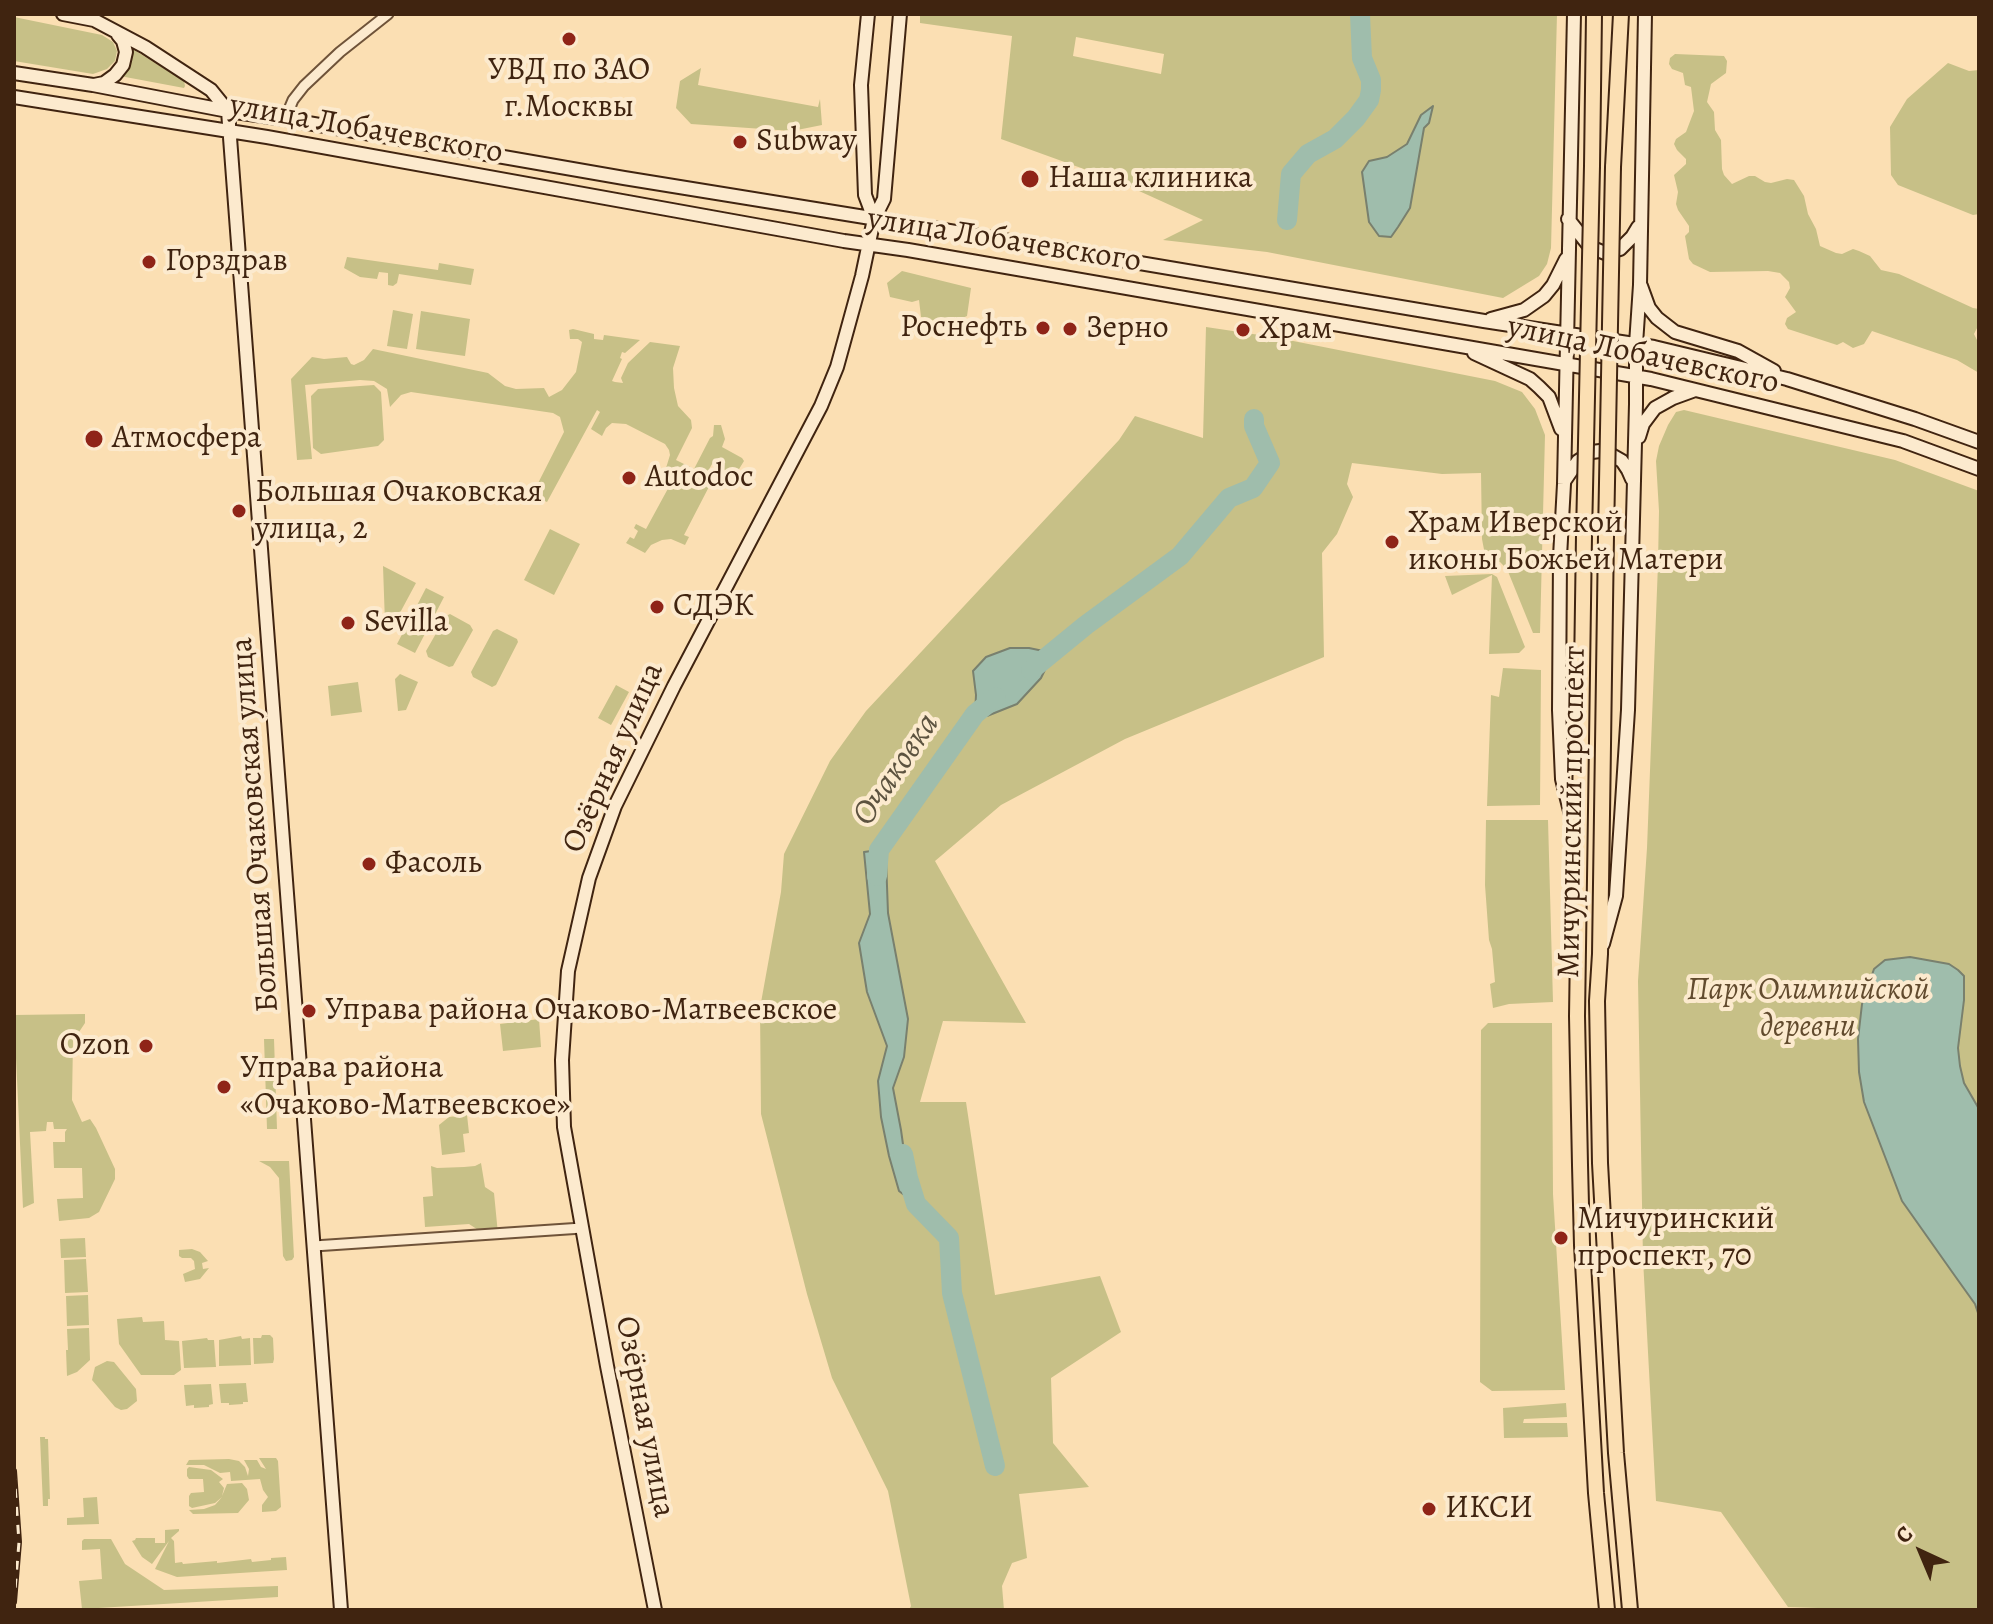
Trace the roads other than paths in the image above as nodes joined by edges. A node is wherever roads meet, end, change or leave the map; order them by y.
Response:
1 (63, 14) edge
2 (388, 14) edge
3 (868, 14) edge
4 (900, 14) edge
5 (1574, 14) edge
6 (1594, 14) edge
7 (1621, 14) edge
8 (1645, 14) edge
9 (116, 32) junction
10 (14, 73) edge
11 (93, 85) junction
12 (14, 97) edge
13 (46, 102) junction
14 (14, 104) edge
15 (228, 111) junction
16 (285, 119) junction
17 (228, 132) junction
18 (874, 219) junction
19 (1568, 219) junction
20 (1640, 224) junction
21 (869, 245) junction
22 (1569, 253) junction
23 (1640, 285) junction
24 (1484, 321) junction
25 (1566, 333) junction
26 (1636, 344) junction
27 (1457, 345) junction
28 (1565, 364) junction
29 (1636, 376) junction
30 (1787, 379) junction
31 (1696, 390) junction
32 (1564, 436) junction
33 (1979, 442) edge
34 (1635, 459) junction
35 (1979, 469) edge
36 (1564, 484) junction
37 (1634, 486) junction
38 (1579, 850) junction
39 (1600, 954) junction
40 (582, 1228) junction
41 (314, 1246) junction
42 (341, 1610) edge
43 (655, 1610) edge
44 (1607, 1610) edge
45 (1630, 1610) edge

1 - 9 main road
2 - 16 street
3 - 18 main road
4 - 18 main road, Озёрная улица
5 - 19 main road
6 - 38 main road, Мичуринский проспект, bridge
7 - 39 main road, Мичуринский проспект, bridge
8 - 20 main road
9 - 11 main road
9 - 15 main road
10 - 11 main road, улица Лобачевского
11 - 15 main road, улица Лобачевского
12 - 13 main road, улица Лобачевского
13 - 14 main road
13 - 17 main road, улица Лобачевского
15 - 16 main road, улица Лобачевского
15 - 17 main road, Большая Очаковская улица
16 - 18 main road, улица Лобачевского
17 - 21 main road, улица Лобачевского
17 - 41 main road, Большая Очаковская улица
18 - 21 main road, Озёрная улица
18 - 24 main road, улица Лобачевского
19 - 20 main road
19 - 22 main road
20 - 23 main road
21 - 27 main road, улица Лобачевского
21 - 40 main road, Озёрная улица
22 - 24 main road
22 - 25 main road
23 - 26 main road
23 - 30 main road
24 - 25 main road, улица Лобачевского
25 - 26 main road, улица Лобачевского
25 - 28 main road
26 - 29 main road
26 - 30 main road, улица Лобачевского
27 - 28 main road, улица Лобачевского
27 - 32 main road
28 - 29 main road, улица Лобачевского
28 - 32 main road
29 - 31 main road, улица Лобачевского
29 - 34 main road
30 - 33 main road, улица Лобачевского
31 - 34 main road
31 - 35 main road, улица Лобачевского
32 - 36 main road
34 - 37 main road
36 - 37 main road
36 - 38 main road
37 - 39 main road
38 - 44 main road, Мичуринский проспект
39 - 45 main road, Мичуринский проспект
40 - 41 street
40 - 43 main road, Озёрная улица
41 - 42 main road, Большая Очаковская улица

